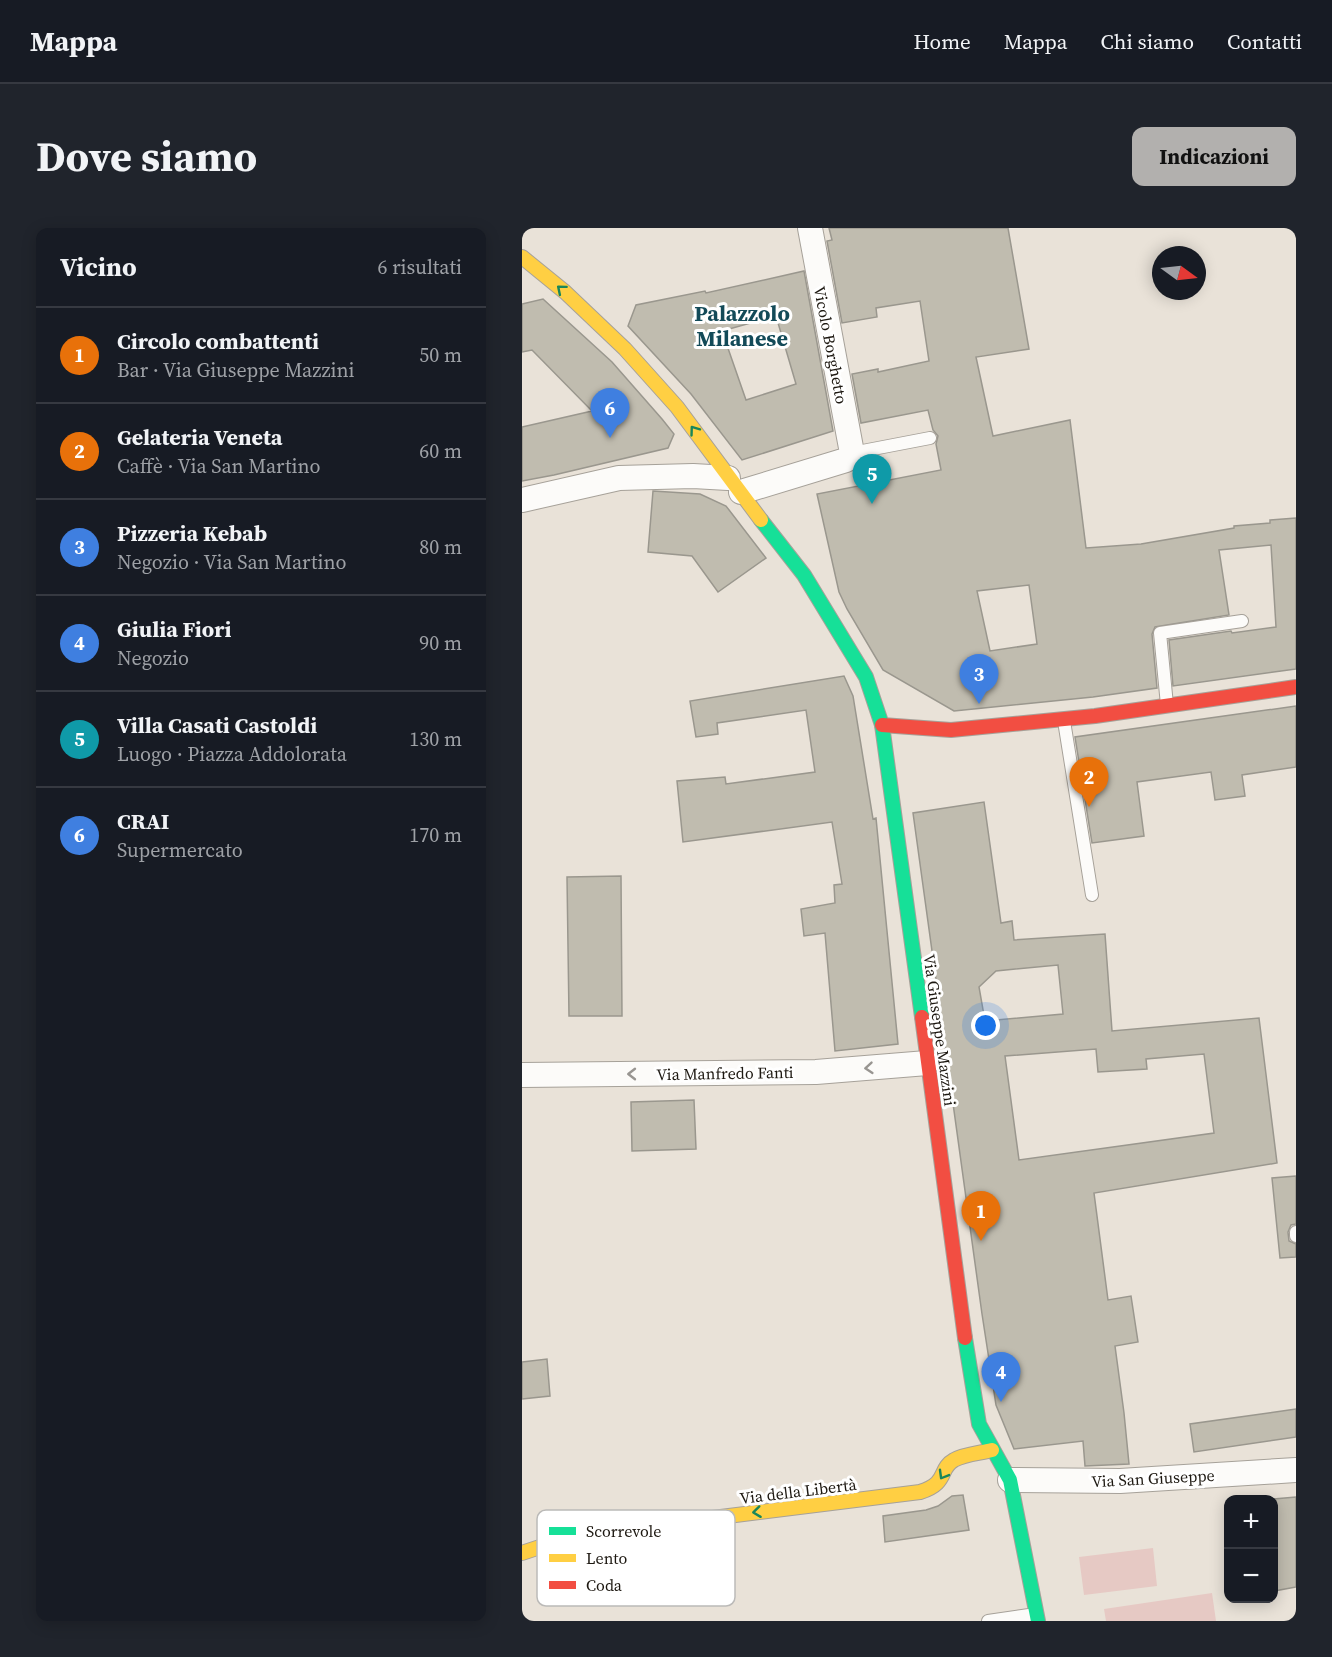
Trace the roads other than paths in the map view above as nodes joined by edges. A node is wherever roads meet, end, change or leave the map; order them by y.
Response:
1 (810, 228) edge
2 (522, 257) edge
3 (930, 438) dead end
4 (849, 457) junction
5 (735, 485) junction
6 (522, 500) edge
7 (1242, 621) dead end
8 (1296, 687) edge
9 (1167, 706) junction
10 (1064, 720) junction
11 (882, 725) junction
12 (1092, 895) dead end
13 (927, 1063) junction
14 (522, 1075) edge
15 (992, 1450) junction
16 (1296, 1470) edge
17 (1010, 1480) junction
18 (735, 1515) edge
19 (537, 1548) edge
20 (522, 1553) edge
21 (1038, 1617) edge
22 (988, 1621) edge

1 - 4 street, Vicolo Borghetto
5 -> 2 street, Via Giuseppe Mazzini
3 - 4 lane
4 - 5 street
5 - 6 street
5 - 11 street, Via Giuseppe Mazzini
7 - 9 lane
8 - 9 street
9 - 10 street
10 - 11 street
10 - 12 lane
11 - 13 street, Via Giuseppe Mazzini
13 -> 14 street, Via Manfredo Fanti
13 - 15 street, Via Giuseppe Mazzini
15 - 17 street, Via Giuseppe Mazzini
15 -> 18 street, Via della Libertà
16 - 17 street, Via San Giuseppe
17 - 21 street, Via Giuseppe Mazzini
19 -> 20 street, Via della Libertà
21 - 22 lane

